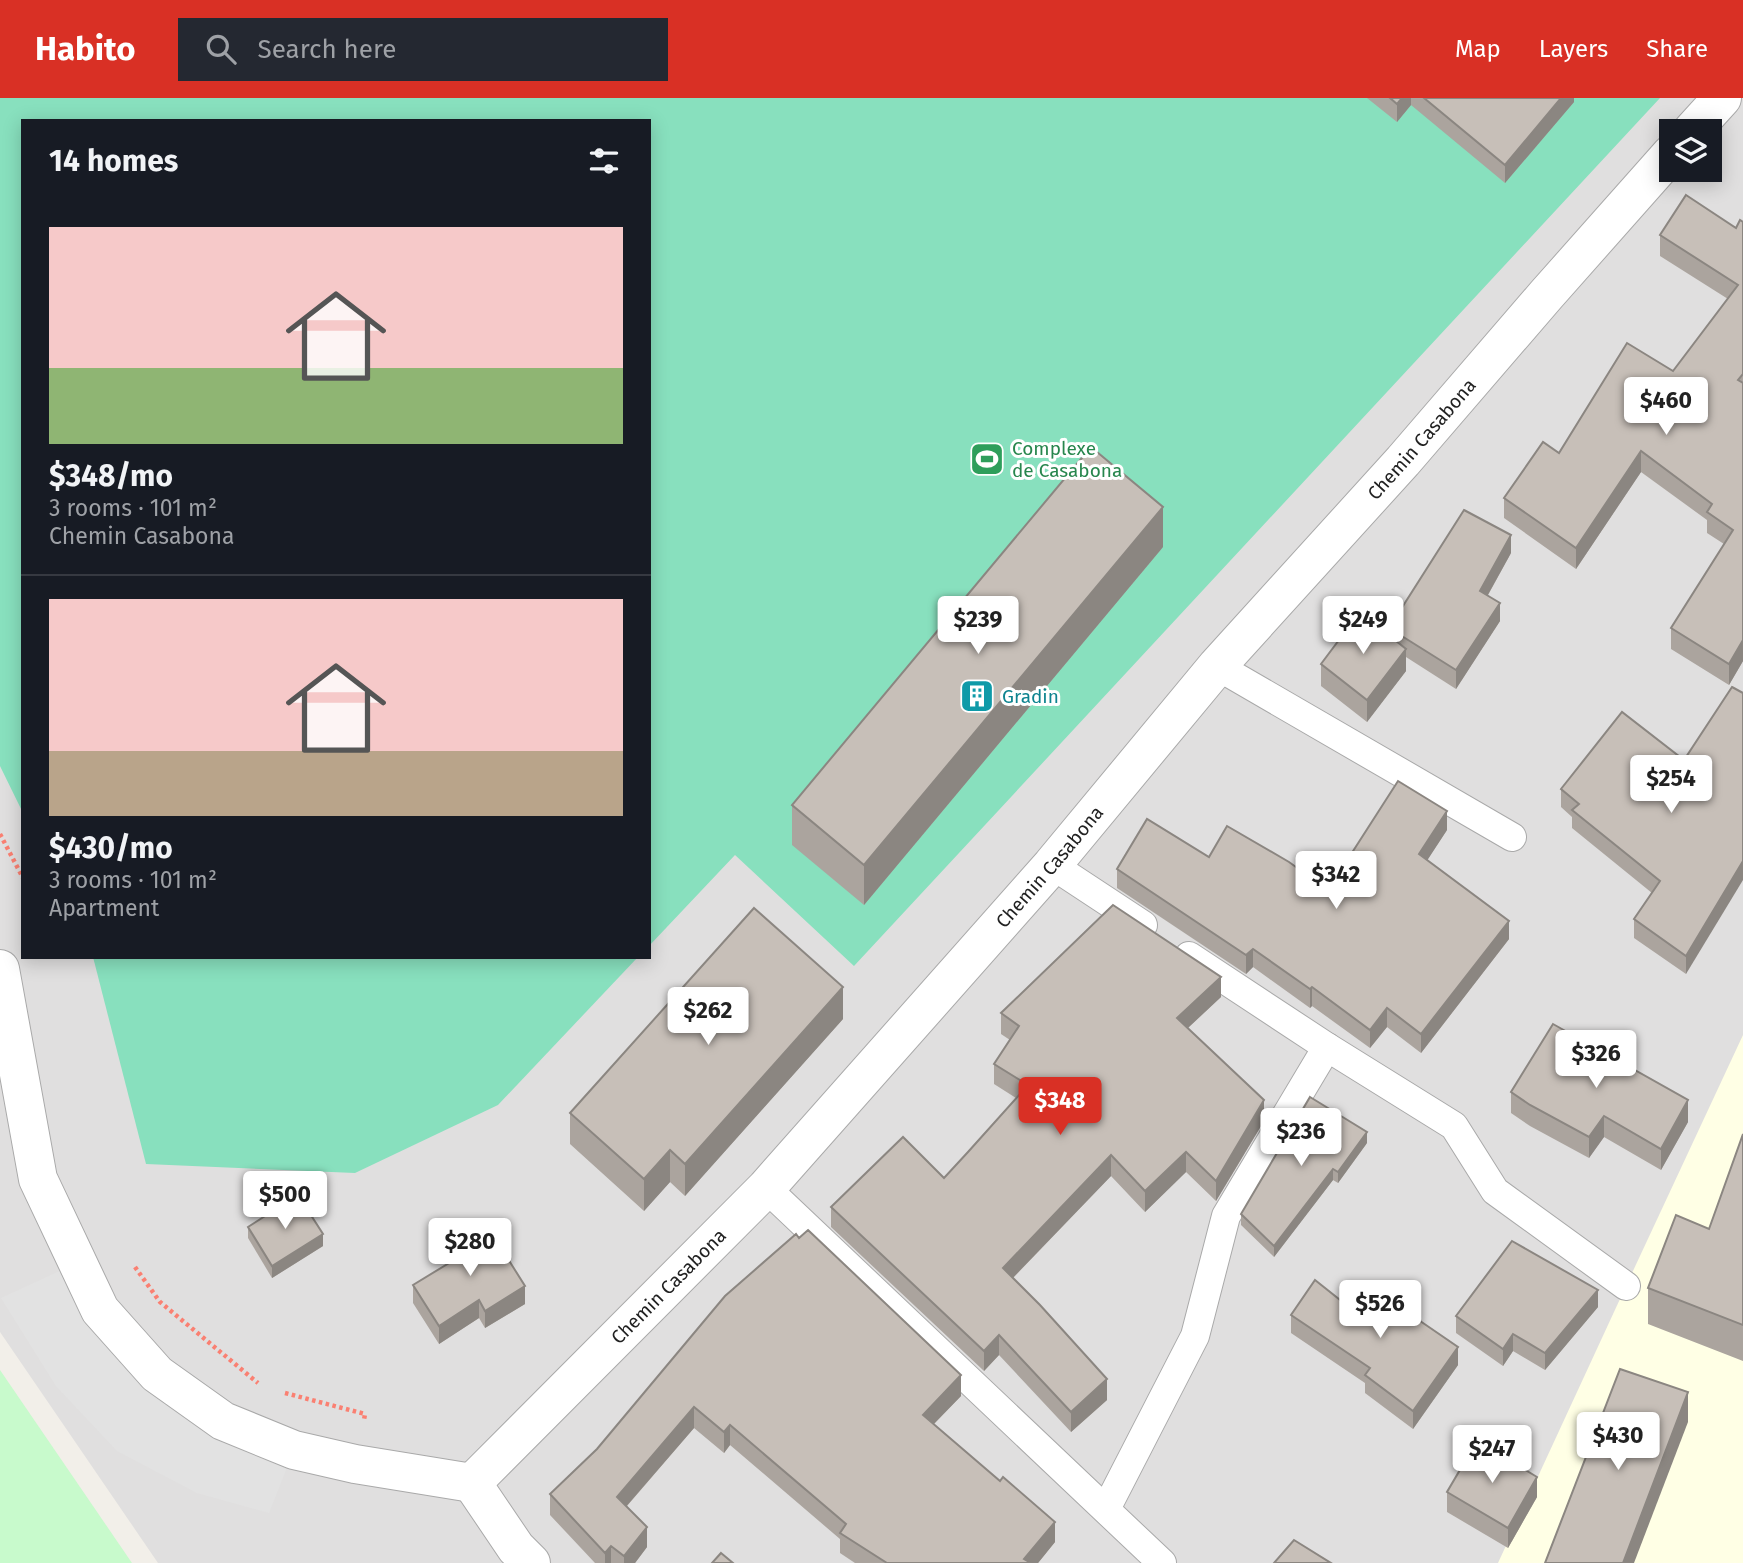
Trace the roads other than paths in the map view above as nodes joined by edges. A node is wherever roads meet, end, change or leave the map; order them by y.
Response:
1 (1721, 98) edge
2 (1703, 119) edge
3 (1659, 168) edge
4 (1217, 666) junction
5 (1512, 837) dead end
6 (1052, 865) junction
7 (0, 969) edge
8 (1327, 1047) junction
9 (766, 1188) junction
10 (1626, 1286) dead end
11 (472, 1483) junction
12 (1106, 1509) junction
13 (531, 1563) edge
14 (1162, 1563) edge

1 - 2 street
3 - 4 street, Chemin Casabona
4 - 5 lane
4 - 6 street, Chemin Casabona
6 - 8 lane
6 - 9 street, Chemin Casabona
7 - 11 street
8 - 10 lane
8 - 12 lane
9 - 11 street, Chemin Casabona
9 - 12 lane
11 - 13 street
12 - 14 lane

